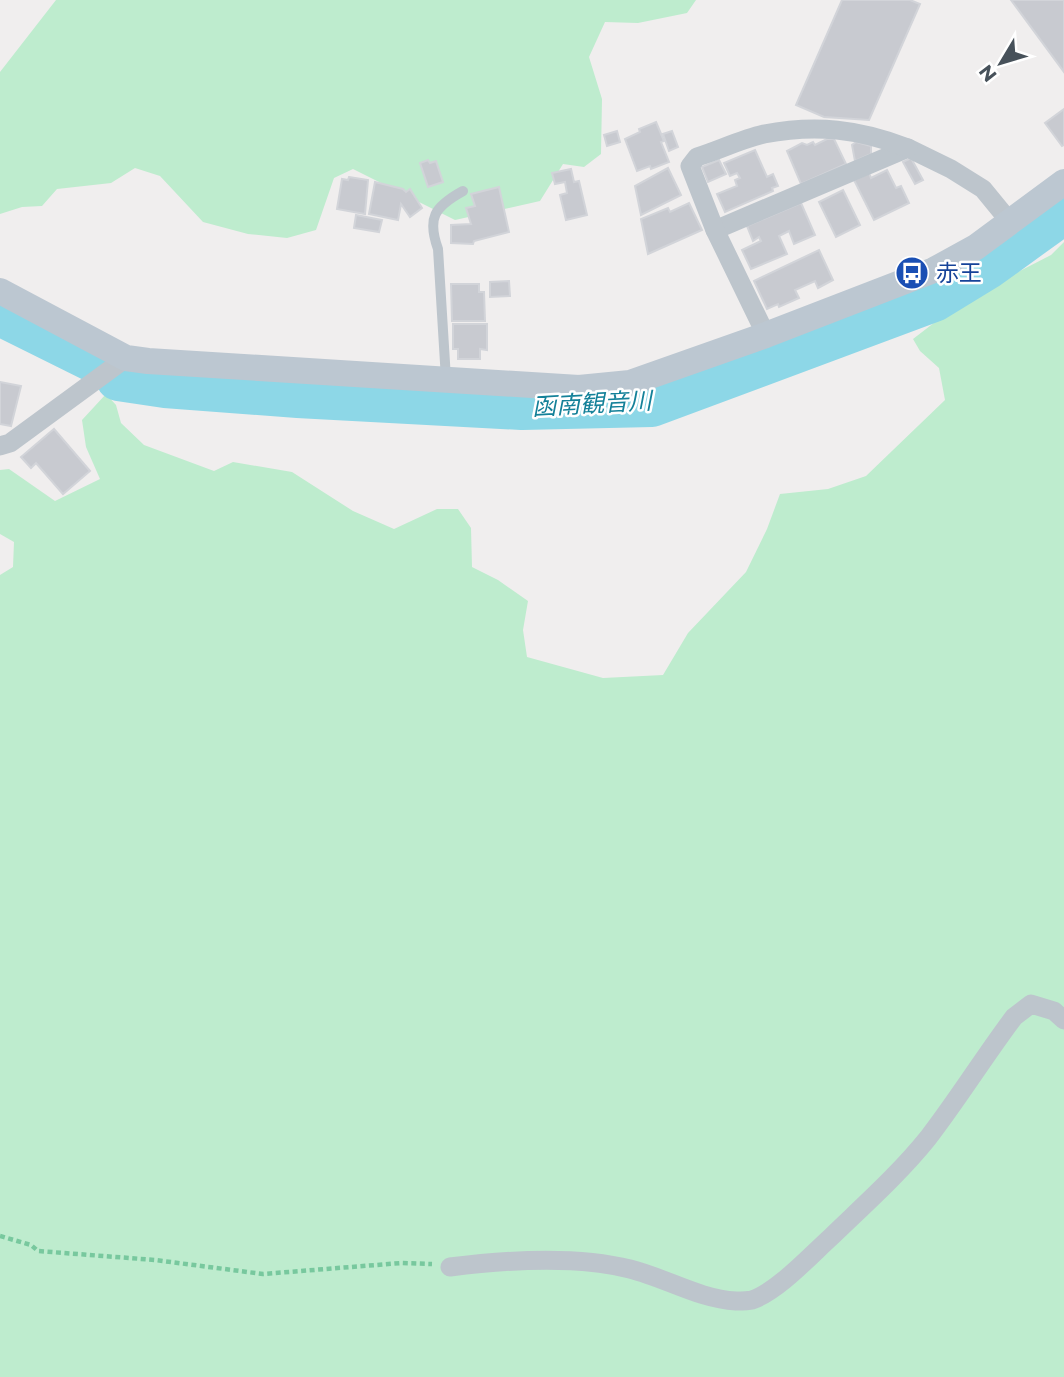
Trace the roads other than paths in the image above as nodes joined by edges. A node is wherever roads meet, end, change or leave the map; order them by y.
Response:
1 (908, 148) junction
2 (1064, 182) edge
3 (463, 191) dead end
4 (1010, 222) junction
5 (715, 230) junction
6 (0, 291) edge
7 (766, 335) junction
8 (126, 358) junction
9 (446, 380) junction
10 (0, 446) edge
11 (1064, 1020) edge
12 (450, 1267) road end

1 - 4 street
1 - 5 street
1 - 5 street
2 - 4 street
3 - 9 lane
4 - 7 street
5 - 7 street
6 - 8 street
7 - 9 street
8 - 9 street
8 - 10 street
11 - 12 street

